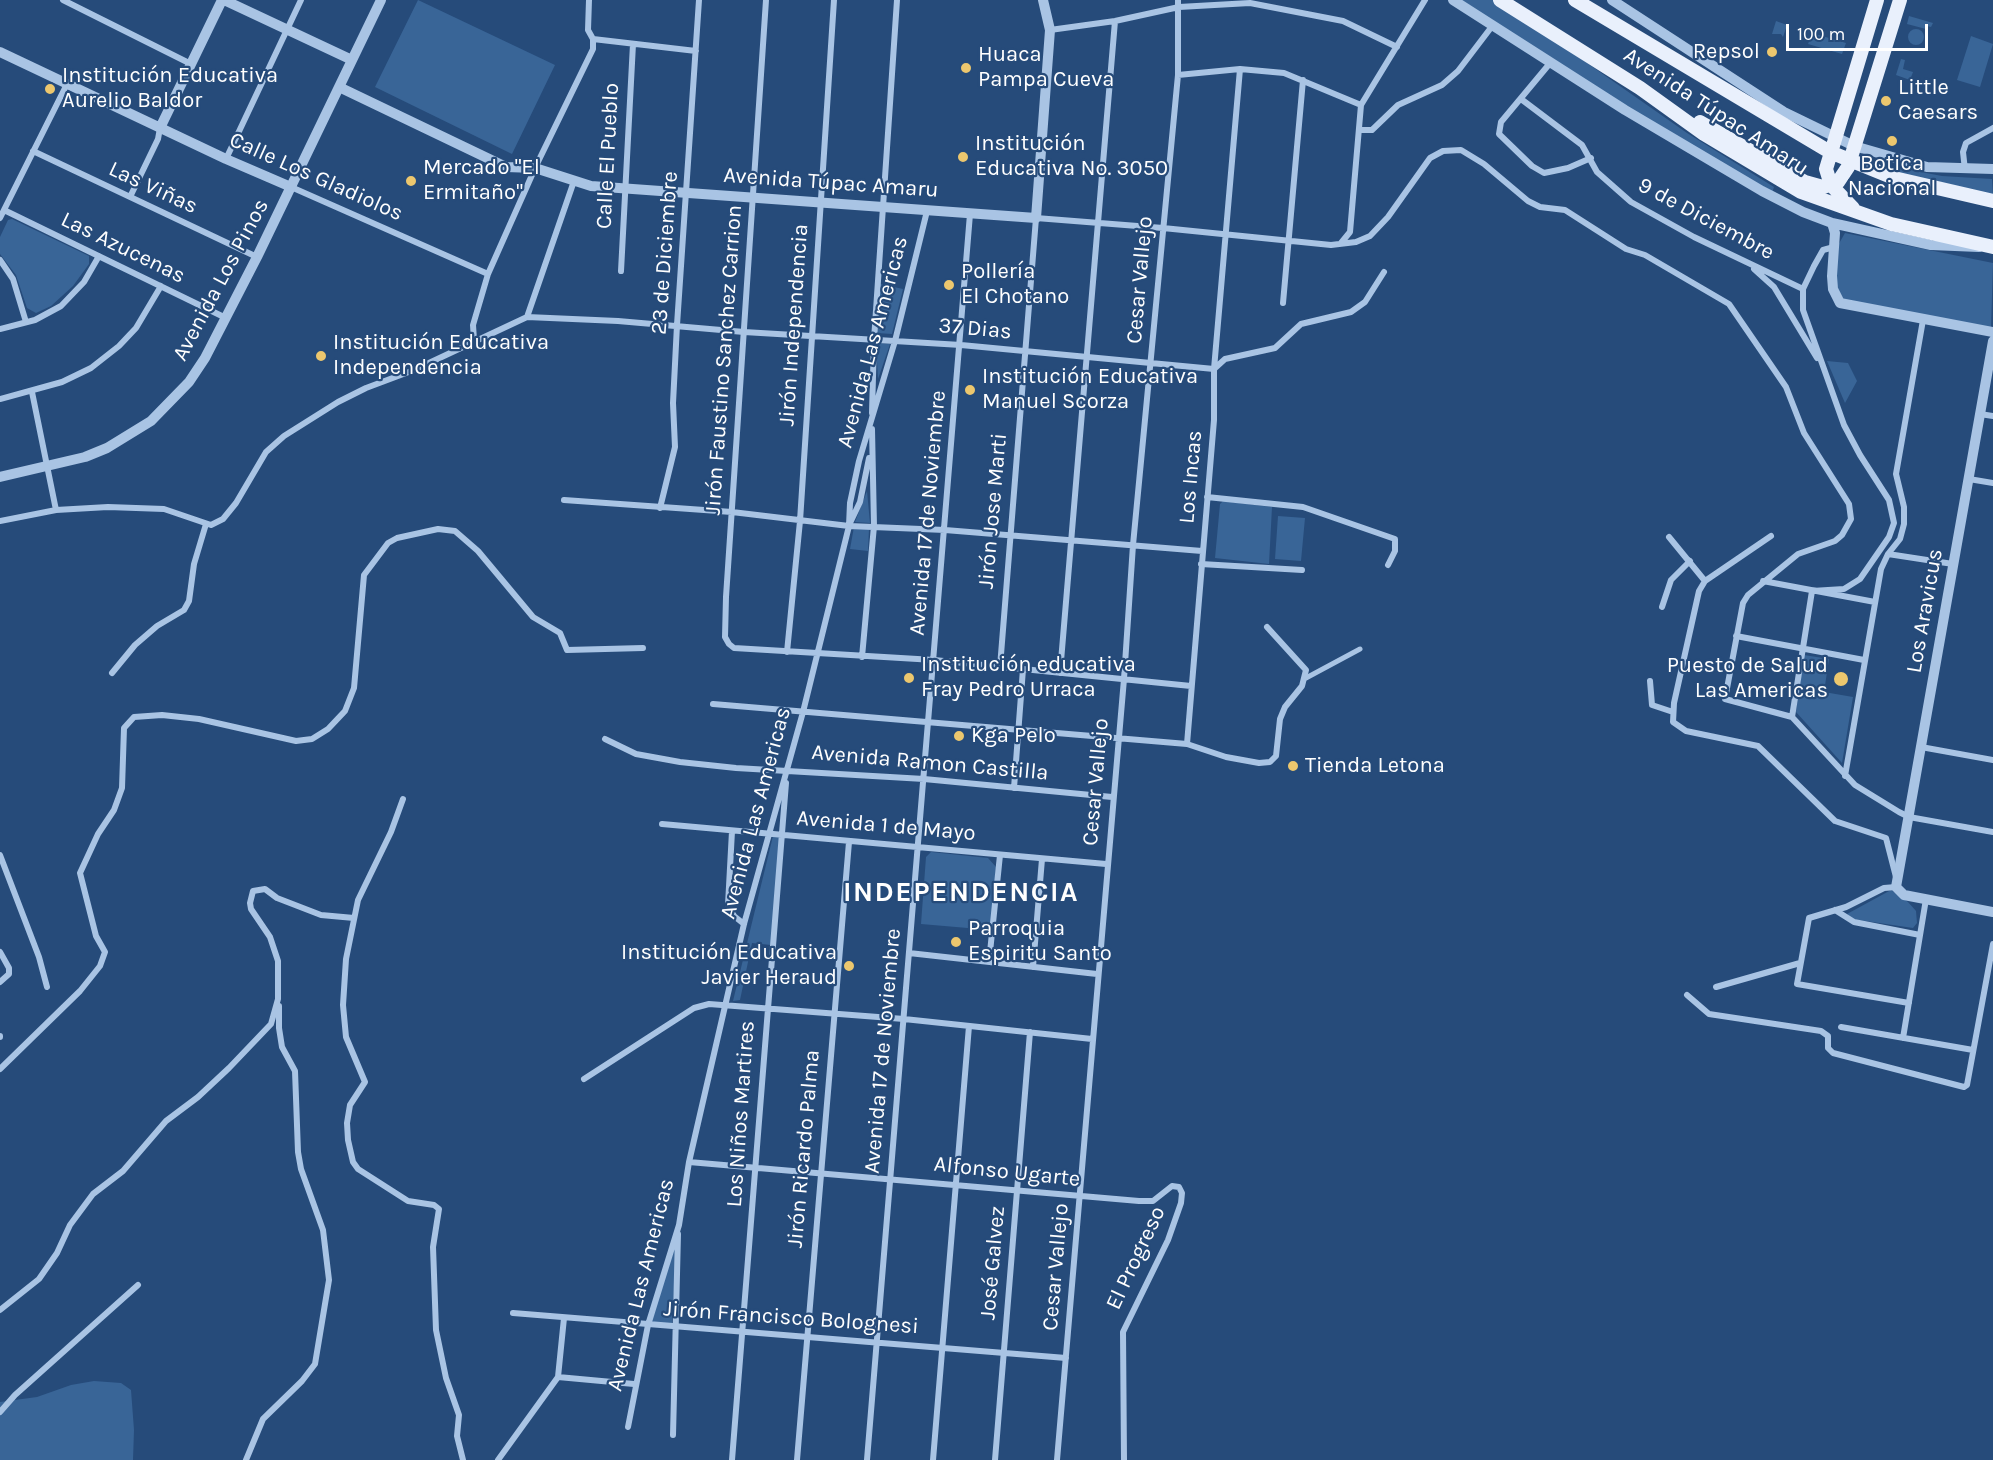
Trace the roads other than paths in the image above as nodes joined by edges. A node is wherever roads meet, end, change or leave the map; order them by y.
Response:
1 (63, 0) edge
2 (223, 0) edge
3 (301, 0) edge
4 (381, 0) edge
5 (589, 0) edge
6 (699, 0) edge
7 (766, 0) edge
8 (834, 0) edge
9 (897, 0) edge
10 (1425, 0) edge
11 (1453, 0) edge
12 (1500, 0) edge
13 (1575, 0) edge
14 (1612, 0) edge
15 (1900, 0) edge
16 (1040, 1) edge
17 (1179, 3) edge
18 (1875, 4) edge
19 (1894, 16) junction
20 (1115, 21) junction
21 (1493, 24) junction
22 (287, 30) junction
23 (1050, 30) junction
24 (593, 39) junction
25 (633, 44) junction
26 (1397, 46) junction
27 (696, 51) junction
28 (0, 52) edge
29 (352, 60) junction
30 (1551, 62) junction
31 (191, 64) junction
32 (1240, 69) junction
33 (1178, 75) junction
34 (1303, 80) junction
35 (67, 84) junction
36 (339, 87) junction
37 (1640, 88) junction
38 (1521, 99) junction
39 (1361, 105) junction
40 (159, 128) junction
41 (1993, 128) edge
42 (1360, 130) junction
43 (1834, 137) junction
44 (1854, 146) junction
45 (33, 151) junction
46 (1830, 152) junction
47 (1591, 158) junction
48 (226, 159) junction
49 (1850, 161) junction
50 (1965, 170) junction
51 (1993, 170) edge
52 (533, 171) junction
53 (574, 181) junction
54 (1831, 185) junction
55 (291, 187) junction
56 (624, 189) junction
57 (688, 194) junction
58 (130, 197) junction
59 (753, 198) junction
60 (1993, 201) edge
61 (819, 203) junction
62 (883, 208) junction
63 (4, 210) junction
64 (927, 211) junction
65 (970, 214) junction
66 (1860, 214) junction
67 (0, 218) edge
68 (1036, 219) junction
69 (1832, 223) junction
70 (1098, 224) junction
71 (1163, 228) junction
72 (1227, 234) junction
73 (1289, 240) junction
74 (1341, 243) junction
75 (1834, 247) junction
76 (1989, 247) edge
77 (99, 256) junction
78 (257, 258) junction
79 (0, 260) edge
80 (1743, 260) junction
81 (621, 271) dead end
82 (1384, 272) dead end
83 (488, 274) junction
84 (161, 286) junction
85 (1803, 289) junction
86 (1283, 303) dead end
87 (527, 317) junction
88 (226, 318) junction
89 (1923, 320) junction
90 (26, 322) junction
91 (677, 325) junction
92 (0, 329) edge
93 (744, 332) junction
94 (1993, 332) edge
95 (811, 336) junction
96 (474, 340) junction
97 (874, 340) junction
98 (895, 341) junction
99 (1993, 341) edge
100 (960, 345) junction
101 (1026, 351) junction
102 (1088, 357) junction
103 (1151, 363) junction
104 (1214, 369) junction
105 (1824, 369) junction
106 (32, 392) junction
107 (0, 399) edge
108 (1980, 414) junction
109 (1993, 416) edge
110 (872, 424) junction
111 (47, 466) junction
112 (0, 477) edge
113 (1969, 479) junction
114 (1993, 483) edge
115 (1207, 497) junction
116 (564, 500) dead end
117 (660, 508) junction
118 (56, 510) junction
119 (732, 512) junction
120 (800, 520) junction
121 (0, 521) edge
122 (206, 524) junction
123 (849, 526) junction
124 (874, 526) junction
125 (945, 530) junction
126 (1771, 536) dead end
127 (1669, 537) dead end
128 (1010, 538) junction
129 (1072, 542) junction
130 (1133, 545) junction
131 (1202, 551) junction
132 (1888, 554) junction
133 (1690, 561) junction
134 (1201, 564) junction
135 (1953, 564) junction
136 (1388, 565) dead end
137 (1302, 570) dead end
138 (1705, 581) junction
139 (1763, 581) junction
140 (1812, 591) junction
141 (1875, 602) junction
142 (1662, 607) dead end
143 (1267, 627) dead end
144 (1736, 636) junction
145 (643, 648) dead end
146 (1803, 648) junction
147 (1360, 649) dead end
148 (787, 652) junction
149 (817, 654) junction
150 (862, 657) junction
151 (933, 660) junction
152 (1864, 660) junction
153 (1000, 668) junction
154 (1023, 669) junction
155 (112, 673) dead end
156 (1060, 673) junction
157 (1306, 678) junction
158 (1124, 679) junction
159 (1650, 681) dead end
160 (1191, 686) junction
161 (713, 704) dead end
162 (803, 712) junction
163 (1673, 712) junction
164 (1792, 717) junction
165 (928, 724) junction
166 (1019, 731) junction
167 (1118, 738) junction
168 (605, 739) dead end
169 (1187, 744) junction
170 (1921, 747) junction
171 (1993, 760) edge
172 (787, 770) junction
173 (1845, 776) junction
174 (924, 779) junction
175 (1014, 788) junction
176 (1112, 797) junction
177 (403, 799) dead end
178 (1909, 817) junction
179 (662, 824) dead end
180 (732, 831) junction
181 (1993, 832) edge
182 (768, 833) junction
183 (782, 834) junction
184 (849, 842) junction
185 (919, 845) junction
186 (0, 855) edge
187 (1000, 855) junction
188 (1042, 859) junction
189 (1106, 864) junction
190 (1897, 884) junction
191 (1926, 899) junction
192 (1834, 910) junction
193 (1993, 912) edge
194 (354, 918) junction
195 (744, 924) junction
196 (1920, 935) junction
197 (1993, 944) edge
198 (0, 951) edge
199 (909, 954) junction
200 (989, 962) junction
201 (1800, 963) junction
202 (1033, 967) junction
203 (1097, 974) junction
204 (0, 982) edge
205 (279, 982) junction
206 (47, 987) dead end
207 (1716, 987) dead end
208 (1687, 995) dead end
209 (1909, 1003) junction
210 (725, 1005) junction
211 (767, 1008) junction
212 (833, 1013) junction
213 (904, 1019) junction
214 (969, 1026) junction
215 (1841, 1027) dead end
216 (1030, 1032) junction
217 (1903, 1038) junction
218 (1092, 1039) junction
219 (1973, 1050) junction
220 (0, 1069) edge
221 (584, 1079) dead end
222 (689, 1162) junction
223 (756, 1168) junction
224 (820, 1173) junction
225 (890, 1179) junction
226 (956, 1186) junction
227 (1173, 1186) joint
228 (1017, 1191) junction
229 (1079, 1198) junction
230 (679, 1225) junction
231 (138, 1285) dead end
232 (0, 1310) edge
233 (513, 1313) dead end
234 (564, 1318) junction
235 (648, 1325) junction
236 (674, 1327) junction
237 (741, 1330) junction
238 (807, 1335) junction
239 (878, 1342) junction
240 (942, 1347) junction
241 (1004, 1353) junction
242 (1066, 1358) junction
243 (558, 1377) junction
244 (634, 1384) junction
245 (0, 1412) edge
246 (628, 1427) dead end
247 (673, 1435) dead end
248 (246, 1460) edge
249 (463, 1460) edge
250 (498, 1460) edge
251 (732, 1460) edge
252 (797, 1460) edge
253 (867, 1460) edge
254 (933, 1460) edge
255 (995, 1460) edge
256 (1058, 1460) edge
257 (1124, 1460) edge

1 - 31 street
2 - 22 street
2 - 31 street
3 - 22 street
4 - 29 street, Avenida Los Pinos
5 - 24 street
6 - 27 street, 23 de Diciembre
7 - 59 street, Jirón Faustino Sanchez Carrion
8 - 61 street, Jirón Independencia
9 - 62 street
10 - 26 street
11 - 21 street
12 - 37 main road, Avenida Túpac Amaru
13 - 46 main road, Avenida Túpac Amaru
14 - 43 street
15 - 19 main road
16 - 23 street, Jirón Jose Marti
17 - 20 street
17 - 26 street
17 - 33 street, Cesar Vallejo
18 - 19 main road
18 - 43 main road
19 - 44 main road
20 - 23 street
20 - 70 street
21 - 30 street
21 - 42 street
22 - 29 street
22 - 48 street
23 - 68 street, Jirón Jose Marti
24 - 25 street
24 - 52 street
25 - 27 street
25 - 56 street, Calle El Pueblo
26 - 39 street
27 - 57 street, 23 de Diciembre
28 - 35 street, Calle Los Gladiolos
29 - 36 street, Avenida Los Pinos
30 - 38 street
30 - 69 street
31 - 40 street
32 - 33 street
32 - 34 street
32 - 72 street, Los Incas
33 - 71 street, Cesar Vallejo
34 - 39 street
34 - 73 street
35 - 40 street, Calle Los Gladiolos
35 - 45 street
36 - 52 street, Avenida Túpac Amaru
36 - 55 street, Avenida Los Pinos
37 - 54 main road
37 - 66 main road, Avenida Túpac Amaru
38 - 47 street, 9 de Diciembre
38 - 47 street
39 - 42 street
40 - 48 street, Calle Los Gladiolos
40 - 58 street
41 - 50 street
42 - 74 street
43 - 44 street
43 - 46 main road
44 - 49 main road
44 - 50 street
45 - 58 street, Las Viñas
45 - 63 street
46 - 49 main road, Avenida Túpac Amaru
46 - 54 main road
47 - 80 street, 9 de Diciembre
48 - 55 street, Calle Los Gladiolos
49 - 54 main road
49 - 60 main road, Avenida Túpac Amaru
50 - 51 street
52 - 53 street, Avenida Túpac Amaru
52 - 83 street
53 - 56 street, Avenida Túpac Amaru
53 - 87 street
54 - 66 main road
55 - 78 street, Avenida Los Pinos
55 - 83 street, Calle Los Gladiolos
56 - 57 street, Avenida Túpac Amaru
56 - 81 street, Calle El Pueblo
57 - 59 street, Avenida Túpac Amaru
57 - 91 street, 23 de Diciembre
58 - 78 street, Las Viñas
59 - 61 street, Avenida Túpac Amaru
59 - 93 street, Jirón Faustino Sanchez Carrion
61 - 62 street, Avenida Túpac Amaru
61 - 95 street, Jirón Independencia
62 - 64 street, Avenida Túpac Amaru
62 - 97 street
63 - 67 street
63 - 77 street, Las Azucenas
64 - 65 street, Avenida Túpac Amaru
64 - 98 street, Avenida Las Americas
65 - 68 street, Avenida Túpac Amaru
65 - 100 street, Avenida 17 de Noviembre
66 - 76 main road, Avenida Túpac Amaru
68 - 70 street, Avenida Túpac Amaru
68 - 101 street, Jirón Jose Marti
69 - 75 street
69 - 76 street
70 - 71 street, Avenida Túpac Amaru
70 - 102 street
71 - 72 street, Avenida Túpac Amaru
71 - 103 street, Cesar Vallejo
72 - 73 street, Avenida Túpac Amaru
72 - 104 street, Los Incas
73 - 74 street, Avenida Túpac Amaru
73 - 86 street
74 - 139 street, Avenida Túpac Amaru
75 - 85 street
75 - 89 street
77 - 84 street, Las Azucenas
77 - 90 street
78 - 88 street, Avenida Los Pinos
79 - 90 street
80 - 85 street, 9 de Diciembre
80 - 105 street
82 - 104 street
83 - 96 street
84 - 88 street, Las Azucenas
84 - 106 street
85 - 105 street
87 - 91 street, 37 Dias
87 - 96 street
88 - 111 street, Avenida Los Pinos
89 - 94 street
89 - 132 street
90 - 92 street
91 - 93 street, 37 Dias
91 - 117 street, 23 de Diciembre
93 - 95 street, 37 Dias
93 - 119 street, Jirón Faustino Sanchez Carrion
95 - 97 street, 37 Dias
95 - 120 street, Jirón Independencia
96 - 122 street
97 - 98 street, 37 Dias
97 - 110 street
98 - 100 street, 37 Dias
98 - 110 street, Avenida Las Americas
99 - 108 street, Los Aravicus
100 - 101 street, 37 Dias
100 - 125 street, Avenida 17 de Noviembre
101 - 102 street, 37 Dias
101 - 128 street, Jirón Jose Marti
102 - 103 street, 37 Dias
102 - 129 street
103 - 104 street, 37 Dias
103 - 130 street, Cesar Vallejo
104 - 115 street, Los Incas
105 - 140 street
106 - 107 street
106 - 111 street
108 - 109 street
108 - 113 street, Los Aravicus
110 - 123 street, Avenida Las Americas
110 - 123 street
110 - 124 street
111 - 112 street, Avenida Los Pinos
111 - 118 street
113 - 114 street
113 - 135 street, Los Aravicus
115 - 131 street, Los Incas
115 - 136 street
116 - 117 street
117 - 119 street
118 - 121 street
118 - 122 street
119 - 120 street
119 - 148 street, Jirón Faustino Sanchez Carrion
120 - 123 street
120 - 148 street, Jirón Independencia
122 - 155 street
123 - 124 street
123 - 149 street, Avenida Las Americas
124 - 125 street
124 - 150 street
125 - 128 street
125 - 151 street, Avenida 17 de Noviembre
126 - 138 street
127 - 133 street
128 - 129 street
128 - 153 street, Jirón Jose Marti
129 - 130 street
129 - 156 street
130 - 131 street
130 - 158 street, Cesar Vallejo
131 - 134 street, Los Incas
132 - 135 street
132 - 141 street
133 - 138 street
133 - 142 street
134 - 137 street
134 - 160 street, Los Incas
135 - 170 street, Los Aravicus
138 - 163 street
139 - 140 street
139 - 144 street
140 - 141 street
140 - 146 street
141 - 152 street
143 - 157 street
144 - 146 street
144 - 164 street
145 - 220 street
146 - 152 street
146 - 164 street
147 - 157 street
148 - 149 street
149 - 150 street
149 - 162 street, Avenida Las Americas
150 - 151 street
151 - 153 street
151 - 165 street, Avenida 17 de Noviembre
152 - 173 street
153 - 154 street
154 - 156 street
154 - 166 street
156 - 158 street
157 - 169 street
158 - 160 street
158 - 167 street, Cesar Vallejo
159 - 163 street
160 - 169 street, Los Incas
161 - 162 street
162 - 165 street
162 - 172 street, Avenida Las Americas
163 - 190 street
164 - 173 street
165 - 166 street
165 - 174 street, Avenida 17 de Noviembre
166 - 167 street
166 - 175 street
167 - 169 street
167 - 176 street, Cesar Vallejo
168 - 172 street, Avenida Ramon Castilla
170 - 171 street
170 - 178 street, Los Aravicus
172 - 174 street, Avenida Ramon Castilla
172 - 182 street, Avenida Las Americas
172 - 183 street, Los Niños Martires
173 - 178 street
174 - 175 street, Avenida Ramon Castilla
174 - 185 street, Avenida 17 de Noviembre
175 - 176 street, Avenida Ramon Castilla
176 - 189 street, Cesar Vallejo
177 - 194 street
178 - 181 street
178 - 190 street, Los Aravicus
179 - 180 street, Avenida 1 de Mayo
180 - 182 street, Avenida 1 de Mayo
180 - 195 street
182 - 183 street, Avenida 1 de Mayo
182 - 195 street, Avenida Las Americas
183 - 184 street, Avenida 1 de Mayo
183 - 211 street, Los Niños Martires
184 - 185 street, Avenida 1 de Mayo
184 - 212 street, Jirón Ricardo Palma
185 - 187 street, Avenida 1 de Mayo
185 - 199 street, Avenida 17 de Noviembre
186 - 206 street
187 - 188 street, Avenida 1 de Mayo
187 - 200 street
188 - 189 street, Avenida 1 de Mayo
188 - 202 street
189 - 203 street, Cesar Vallejo
190 - 191 street
190 - 192 street
191 - 193 street
191 - 196 street
192 - 196 street
192 - 201 street
194 - 205 street
194 - 249 street
195 - 210 street, Avenida Las Americas
196 - 209 street
197 - 219 street
198 - 204 street
199 - 200 street
199 - 213 street, Avenida 17 de Noviembre
200 - 202 street
201 - 207 street
201 - 209 street
202 - 203 street
203 - 218 street, Cesar Vallejo
205 - 232 street
205 - 248 street
208 - 219 street
209 - 217 street
210 - 211 street
210 - 221 street
210 - 222 street, Avenida Las Americas
211 - 212 street
211 - 223 street, Los Niños Martires
212 - 213 street
212 - 224 street, Jirón Ricardo Palma
213 - 214 street
213 - 225 street, Avenida 17 de Noviembre
214 - 216 street
214 - 226 street
215 - 217 street
216 - 218 street
216 - 228 street, José Galvez
217 - 219 street
218 - 229 street, Cesar Vallejo
222 - 223 street, Alfonso Ugarte
222 - 230 street, Avenida Las Americas
223 - 224 street, Alfonso Ugarte
223 - 237 street, Los Niños Martires
224 - 225 street, Alfonso Ugarte
224 - 238 street, Jirón Ricardo Palma
225 - 226 street, Alfonso Ugarte
225 - 239 street, Avenida 17 de Noviembre
226 - 228 street, Alfonso Ugarte
226 - 240 street
227 - 229 street, Alfonso Ugarte
227 - 257 street, El Progreso
228 - 229 street, Alfonso Ugarte
228 - 241 street, José Galvez
229 - 242 street, Cesar Vallejo
230 - 235 street, Avenida Las Americas
230 - 236 street
231 - 245 street
233 - 234 street, Jirón Francisco Bolognesi
234 - 235 street, Jirón Francisco Bolognesi
234 - 243 street
235 - 236 street, Jirón Francisco Bolognesi
235 - 244 street, Avenida Las Americas
236 - 237 street, Jirón Francisco Bolognesi
236 - 247 street
237 - 238 street, Jirón Francisco Bolognesi
237 - 251 street, Los Niños Martires
238 - 239 street, Jirón Francisco Bolognesi
238 - 252 street, Jirón Ricardo Palma
239 - 240 street, Jirón Francisco Bolognesi
239 - 253 street, Avenida 17 de Noviembre
240 - 241 street, Jirón Francisco Bolognesi
240 - 254 street
241 - 242 street, Jirón Francisco Bolognesi
241 - 255 street, José Galvez
242 - 256 street, Cesar Vallejo
243 - 244 street
243 - 250 street
244 - 246 street, Avenida Las Americas

